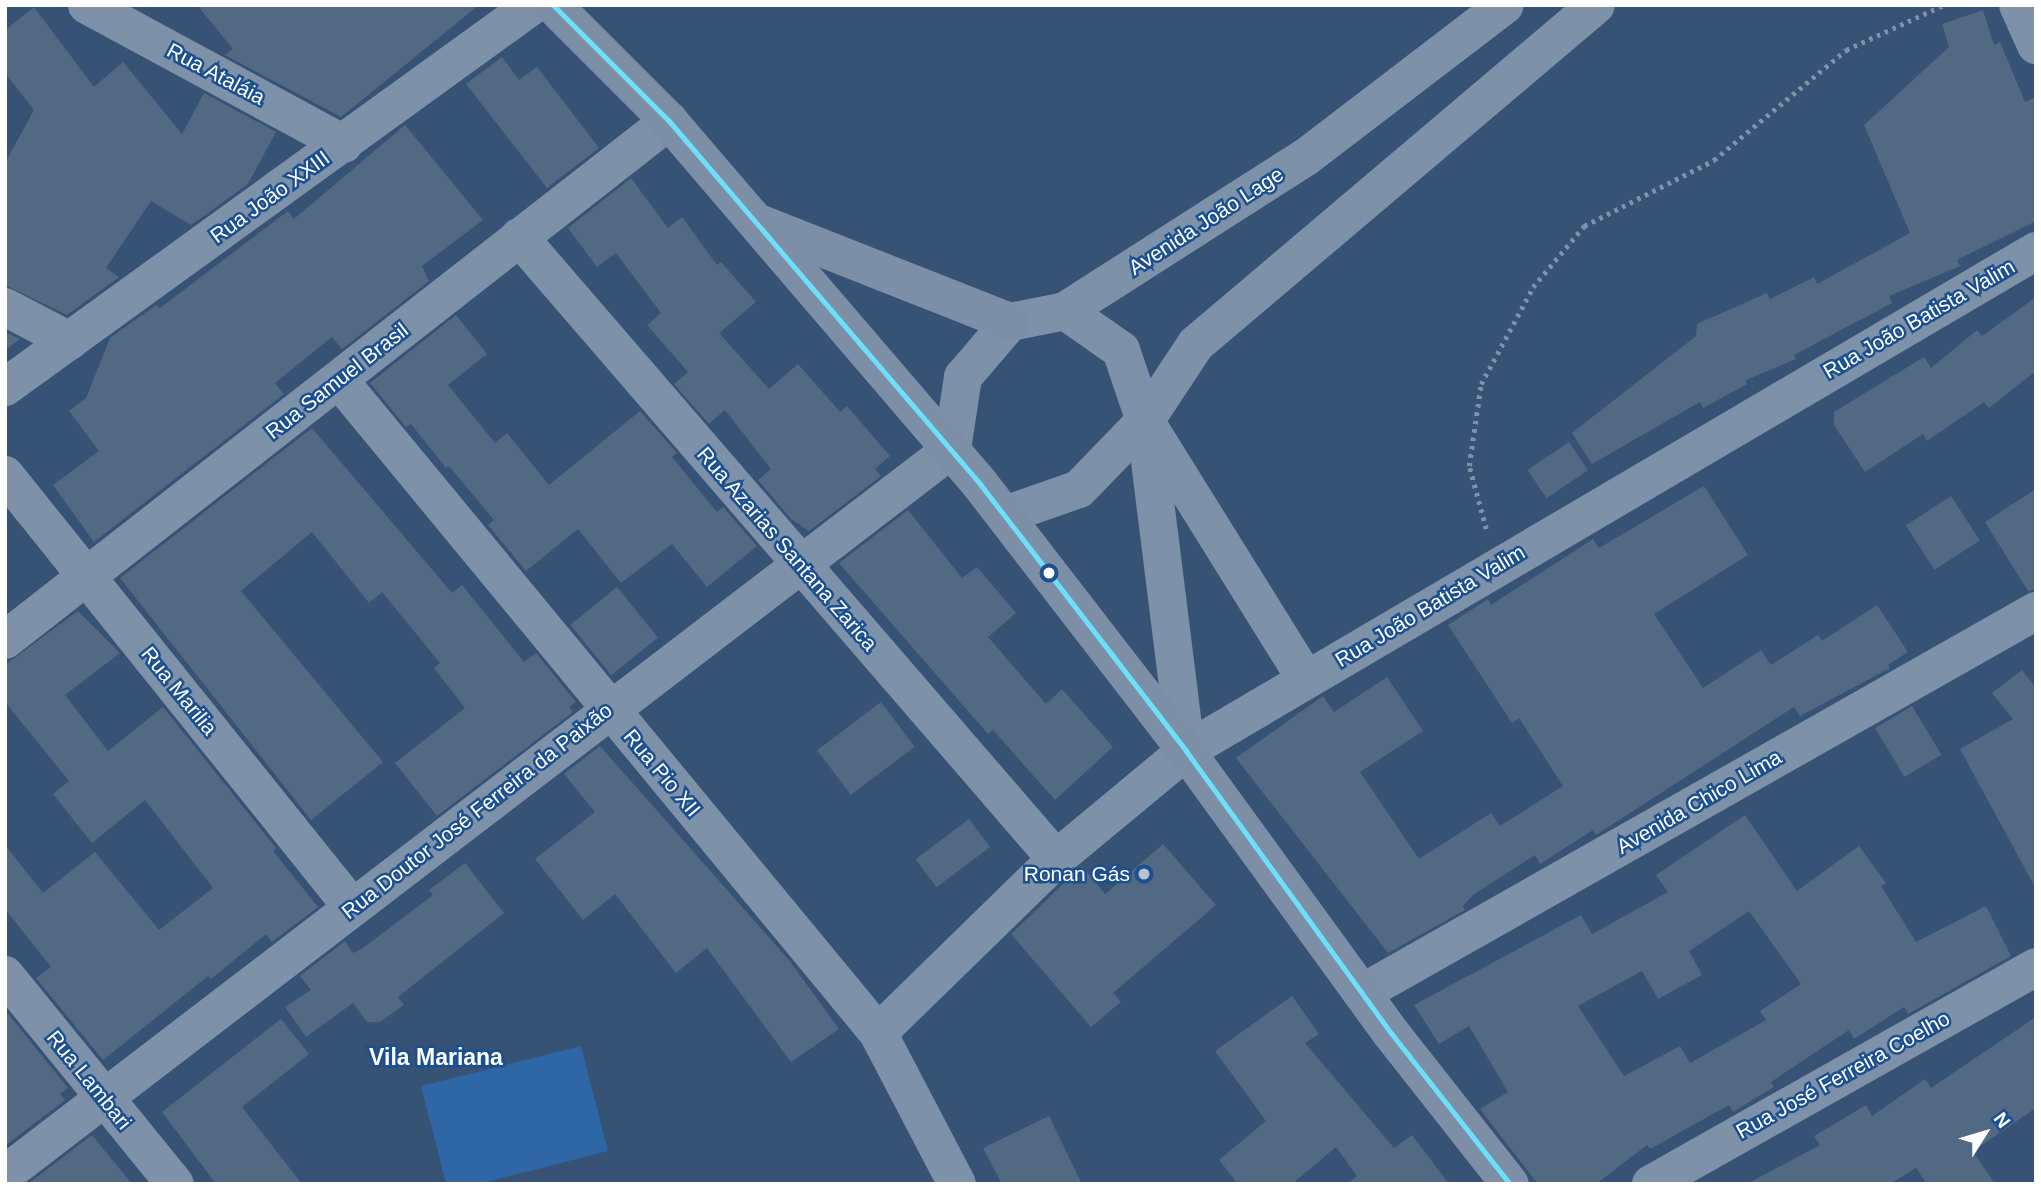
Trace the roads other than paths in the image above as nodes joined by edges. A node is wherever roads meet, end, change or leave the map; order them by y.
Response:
1 (87, 5) edge
2 (533, 5) edge
3 (554, 5) edge
4 (1505, 5) edge
5 (1596, 5) edge
6 (2018, 5) edge
7 (2036, 45) edge
8 (669, 121) junction
9 (344, 144) junction
10 (756, 222) junction
11 (519, 237) junction
12 (2036, 251) edge
13 (5, 307) edge
14 (1065, 311) junction
15 (1010, 322) junction
16 (70, 341) junction
17 (339, 380) junction
18 (5, 387) edge
19 (1145, 421) junction
20 (952, 449) junction
21 (5, 475) edge
22 (1005, 515) junction
23 (798, 564) junction
24 (86, 575) junction
25 (2036, 611) edge
26 (5, 640) edge
27 (1306, 679) junction
28 (610, 709) junction
29 (1186, 751) junction
30 (1056, 859) junction
31 (352, 907) junction
32 (2036, 967) edge
33 (5, 975) edge
34 (1362, 993) junction
35 (877, 1033) junction
36 (103, 1099) junction
37 (5, 1174) edge
38 (175, 1184) edge
39 (957, 1184) edge
40 (1510, 1184) edge
41 (1651, 1184) edge

1 - 9 street, Rua Ataláia
2 - 9 street, Rua João XXIII
3 - 8 main road
4 - 14 street, Avenida João Lage
5 - 19 street
6 - 7 street
8 - 10 main road
8 - 11 street, Rua Samuel Brasil
9 - 16 street, Rua João XXIII
10 - 15 main road
10 - 20 main road
11 - 17 street, Rua Samuel Brasil
11 - 23 street, Rua Azarias Santana Zarica
12 - 27 street, Rua João Batista Valim
13 - 16 street
14 - 15 street, Avenida João Lage
14 - 19 street
15 - 20 street
16 - 18 street, Rua João XXIII
17 - 24 street, Rua Samuel Brasil
17 - 28 street, Rua Pio XII
19 - 22 street
19 - 27 street
19 - 29 street
20 - 22 main road
20 - 23 street, Rua Doutor José Ferreira da Paixão
21 - 24 street, Rua Marilia
22 - 29 main road
23 - 28 street, Rua Doutor José Ferreira da Paixão
23 - 30 street, Rua Azarias Santana Zarica
24 - 26 street, Rua Samuel Brasil
24 - 31 street, Rua Marilia
25 - 34 street, Avenida Chico Lima
27 - 29 street, Rua João Batista Valim
28 - 31 street, Rua Doutor José Ferreira da Paixão
28 - 35 street, Rua Pio XII
29 - 30 street, Rua João Batista Valim
29 - 34 main road
30 - 35 street, Rua João Batista Valim
31 - 36 street, Rua Doutor José Ferreira da Paixão
32 - 41 street, Rua José Ferreira Coelho
33 - 36 street, Rua Lambari
34 - 40 main road
35 - 39 street, Rua Pio XII
36 - 37 street, Rua Doutor José Ferreira da Paixão
36 - 38 street, Rua Lambari

